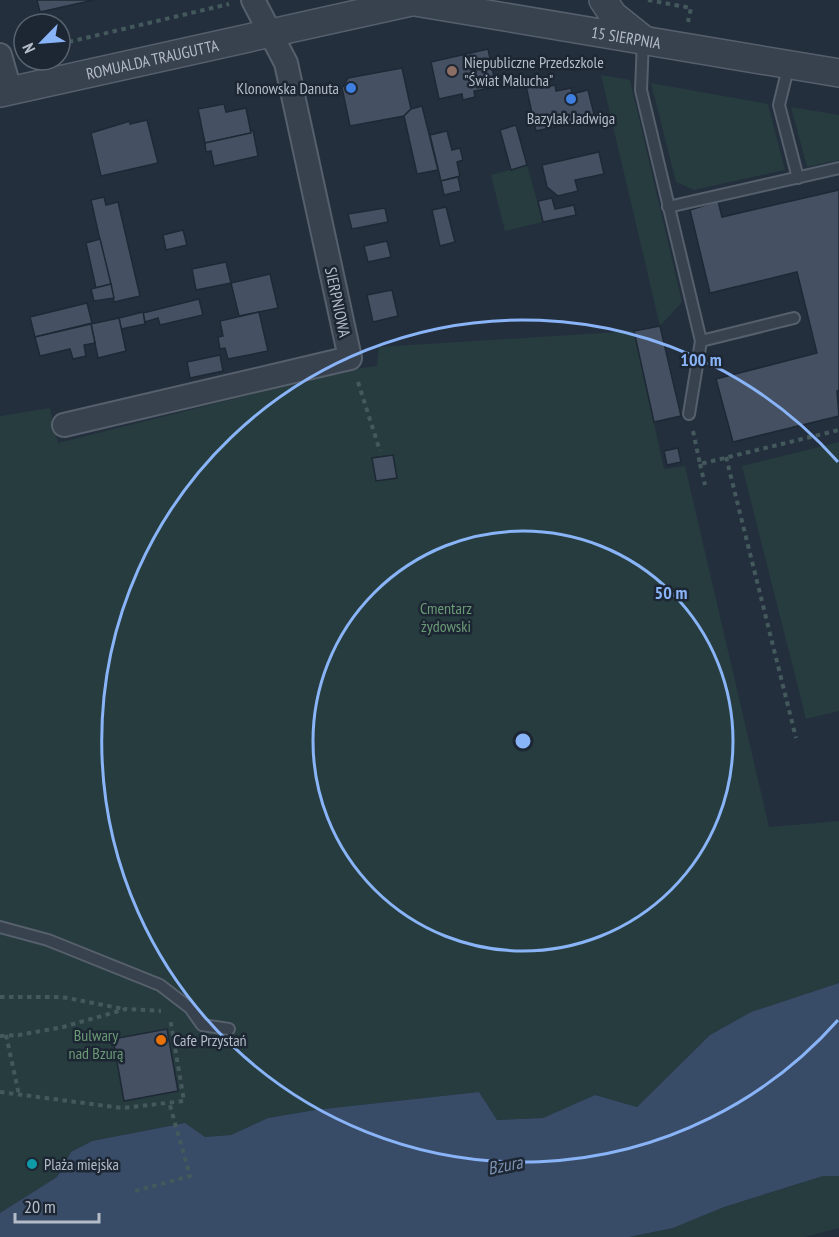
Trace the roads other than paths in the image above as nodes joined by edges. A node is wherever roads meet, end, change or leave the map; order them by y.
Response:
1 (603, 0) edge
2 (245, 1) edge
3 (417, 1) edge
4 (270, 33) junction
5 (644, 40) junction
6 (0, 55) edge
7 (789, 64) junction
8 (839, 73) edge
9 (5, 92) edge
10 (839, 168) edge
11 (798, 178) junction
12 (668, 207) junction
13 (794, 318) dead end
14 (701, 341) junction
15 (689, 414) road end
16 (64, 425) dead end
17 (0, 927) edge
18 (229, 1029) dead end

1 - 5 street
2 - 4 street
3 - 4 street, ROMUALDA TRAUGUTTA
3 - 5 street, 15 SIERPNIA
4 - 9 street, ROMUALDA TRAUGUTTA
4 - 16 street, SIERPNIOWA
5 - 7 street, 15 SIERPNIA
5 - 12 lane
6 - 9 street
7 - 8 street, 15 SIERPNIA
7 - 11 lane
10 - 11 lane
11 - 12 lane
12 - 14 lane
13 - 14 lane
14 - 15 lane
17 - 18 lane

